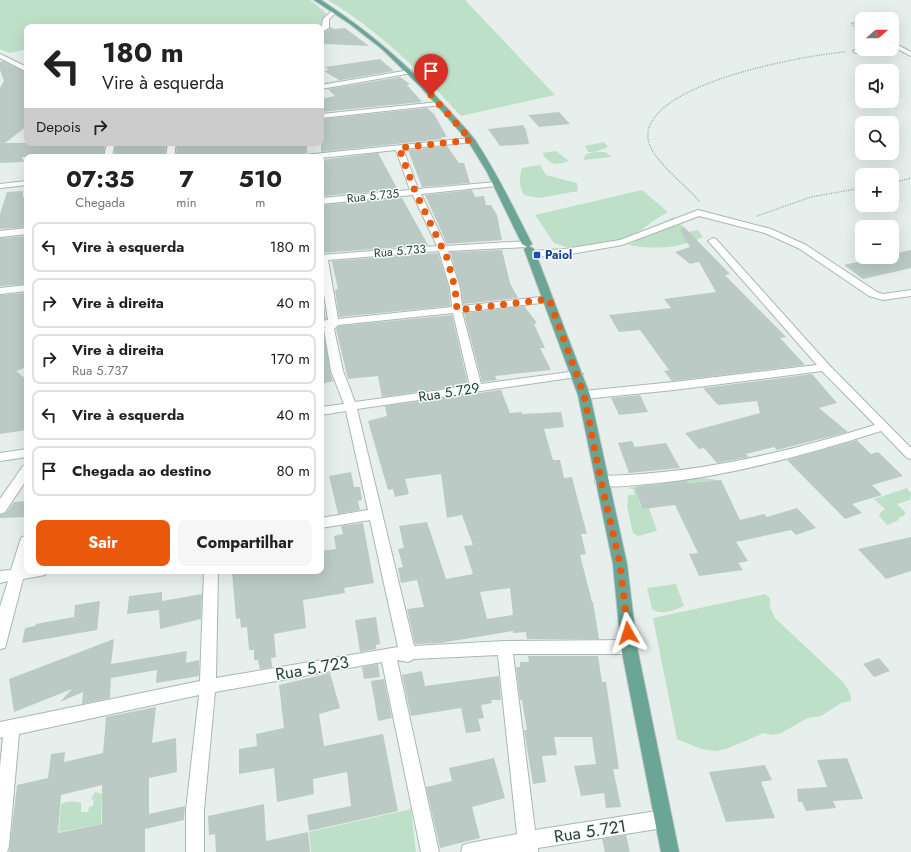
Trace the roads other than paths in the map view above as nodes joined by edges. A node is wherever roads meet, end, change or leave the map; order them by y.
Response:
1 (317, 0) edge
2 (334, 12) junction
3 (324, 29) edge
4 (899, 48) edge
5 (911, 54) edge
6 (0, 56) edge
7 (24, 68) edge
8 (410, 72) junction
9 (324, 86) edge
10 (439, 104) junction
11 (324, 116) edge
12 (471, 140) junction
13 (399, 148) junction
14 (324, 155) edge
15 (24, 183) edge
16 (497, 184) junction
17 (0, 186) edge
18 (415, 191) junction
19 (324, 201) edge
20 (24, 231) edge
21 (0, 234) edge
22 (713, 241) dead end
23 (443, 248) junction
24 (529, 249) junction
25 (324, 258) edge
26 (324, 269) edge
27 (24, 288) edge
28 (0, 291) edge
29 (911, 293) edge
30 (549, 299) junction
31 (457, 310) junction
32 (334, 323) junction
33 (324, 324) edge
34 (825, 367) junction
35 (577, 374) junction
36 (476, 387) junction
37 (584, 395) junction
38 (351, 407) junction
39 (324, 411) edge
40 (882, 427) junction
41 (24, 454) edge
42 (911, 455) edge
43 (0, 457) edge
44 (24, 473) edge
45 (601, 481) junction
46 (0, 509) edge
47 (375, 514) junction
48 (324, 522) edge
49 (24, 550) edge
50 (24, 574) edge
51 (211, 574) edge
52 (16, 575) junction
53 (0, 577) edge
54 (0, 643) edge
55 (629, 647) junction
56 (505, 648) junction
57 (388, 654) junction
58 (408, 655) junction
59 (208, 686) junction
60 (6, 729) edge
61 (664, 819) junction
62 (0, 846) edge
63 (528, 846) edge
64 (195, 852) edge
65 (430, 852) edge
66 (470, 852) edge
67 (670, 852) edge

1 - 2 main road
2 - 3 street
2 - 8 main road
4 - 5 street
6 - 7 street
8 - 9 street
8 - 10 main road
10 - 11 street
10 - 12 main road
12 - 13 street
12 - 16 main road
13 - 14 street
13 - 18 street
15 - 17 street
16 - 18 street, Rua 5.735
16 - 24 main road
18 - 19 street, Rua 5.735
18 - 23 street
20 - 21 street
22 - 34 street
23 - 24 street, Rua 5.733
23 - 25 street, Rua 5.733
23 - 31 street
24 - 29 street, Rua 5.733
24 - 30 main road
26 - 32 street
27 - 28 street
30 - 31 street
30 - 35 main road
31 - 32 street
31 - 36 street
32 - 33 street
32 - 38 street
34 - 37 street
34 - 40 street
35 - 36 street, Rua 5.729
35 - 37 main road
36 - 38 street, Rua 5.729
37 - 45 main road
38 - 39 street, Rua 5.729
38 - 47 street
40 - 42 street
40 - 45 street
41 - 43 street
44 - 46 street
45 - 55 main road
47 - 48 street
47 - 58 street
49 - 52 street
50 - 52 street
51 - 59 street
52 - 53 street
52 - 54 street
55 - 56 street, Rua 5.723
55 - 61 main road
56 - 58 street, Rua 5.723
56 - 63 street
57 - 58 street, Rua 5.723
57 - 59 street, Rua 5.723
57 - 65 street
59 - 60 street, Rua 5.723
59 - 64 street
60 - 62 street
61 - 63 street, Rua 5.721
61 - 67 main road
63 - 66 street, Rua 5.721

